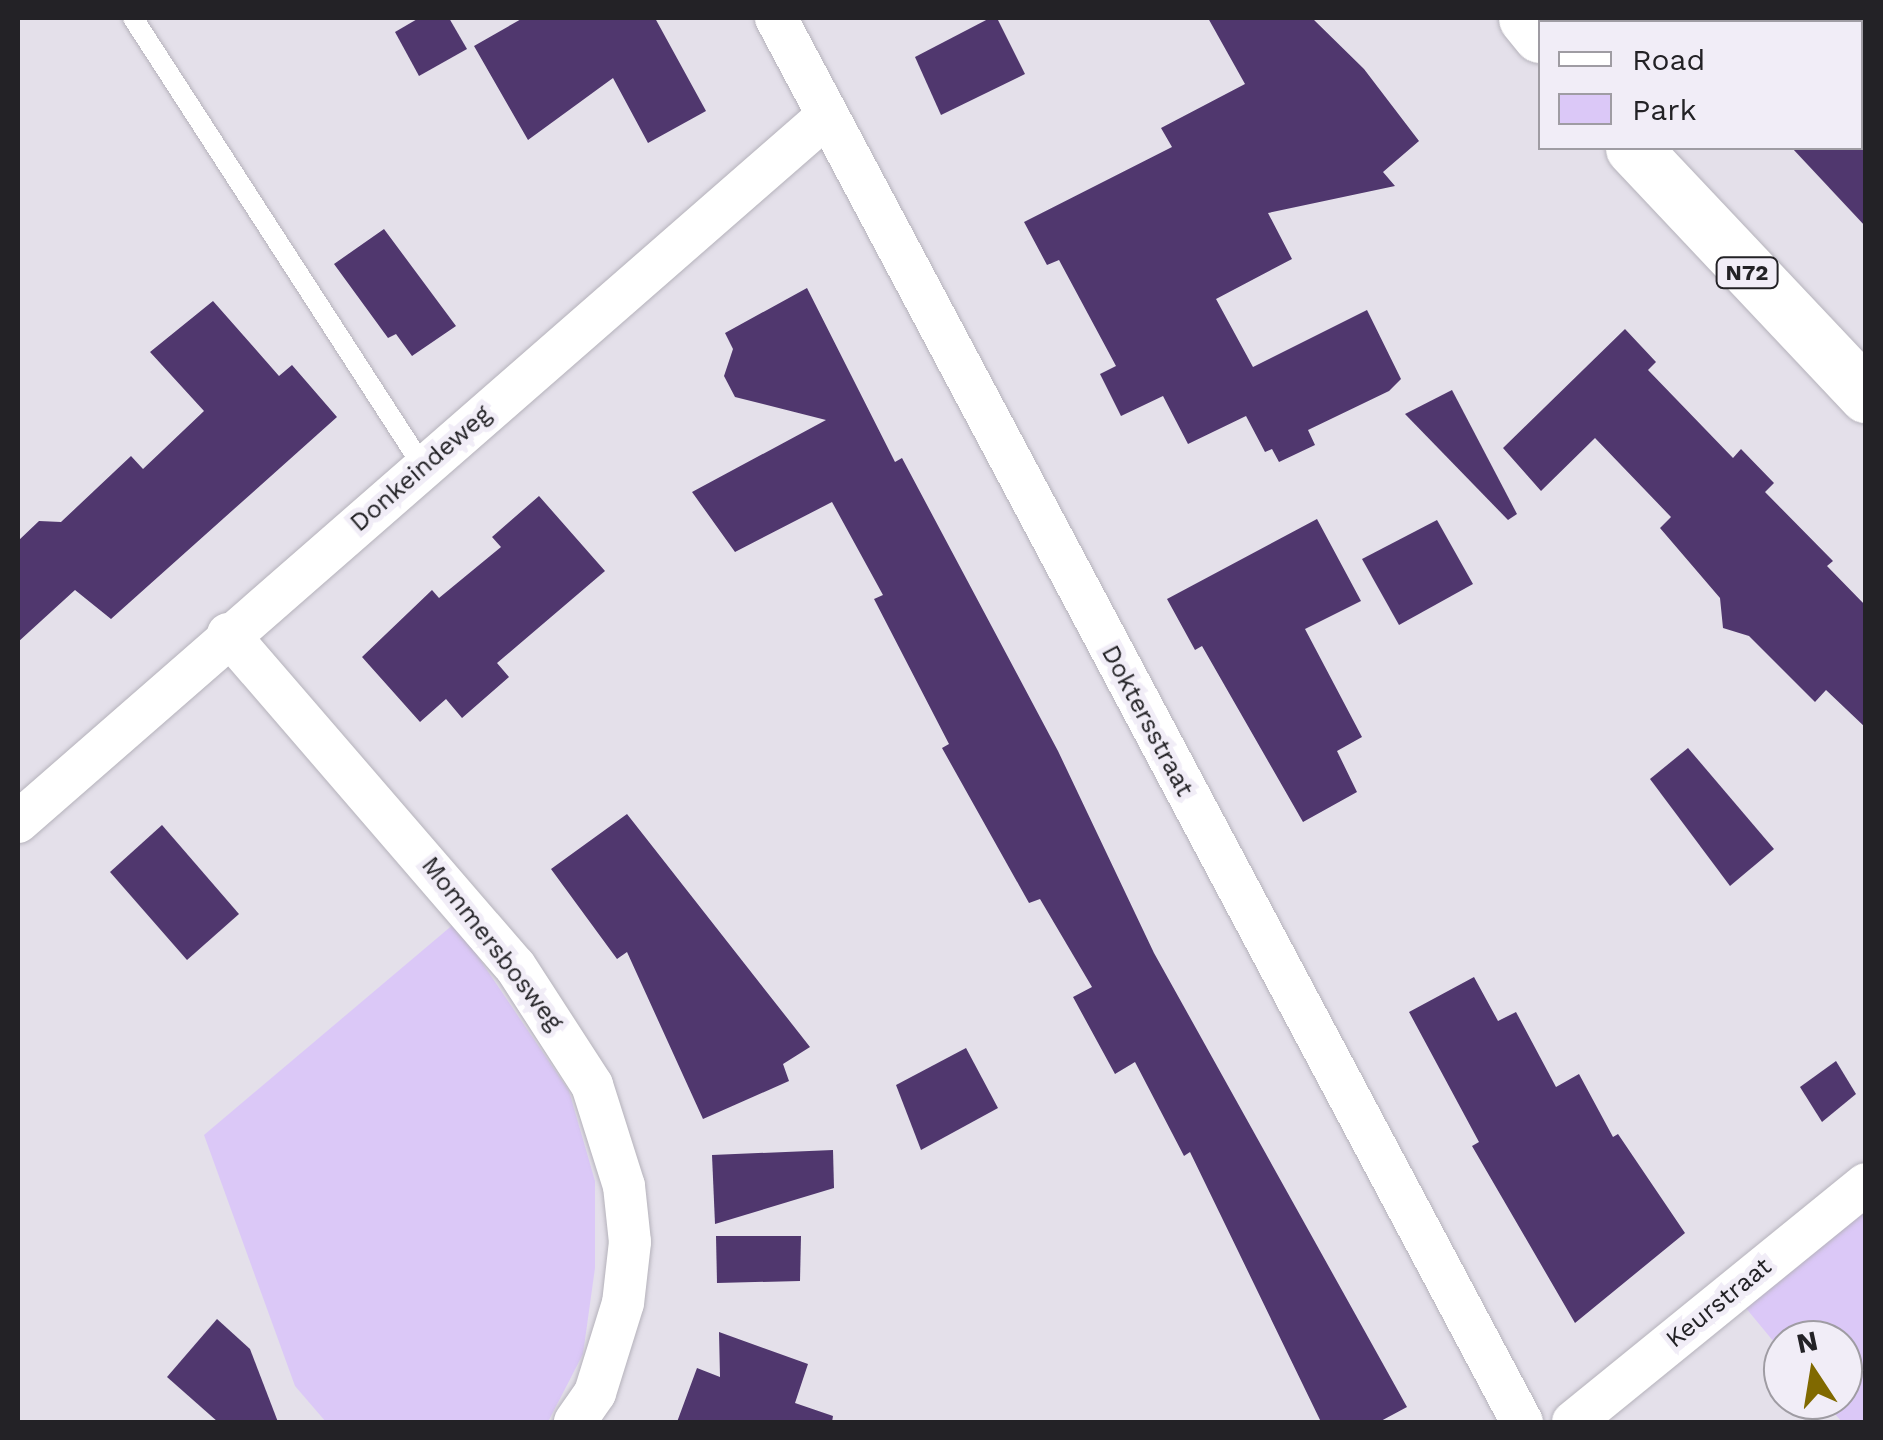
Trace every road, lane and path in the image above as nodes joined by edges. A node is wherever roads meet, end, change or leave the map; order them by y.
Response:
1 (133, 18) edge
2 (776, 18) edge
3 (826, 117) junction
4 (1635, 150) edge
5 (1866, 395) edge
6 (424, 468) junction
7 (228, 634) junction
8 (18, 822) edge
9 (1866, 1184) edge
10 (575, 1422) edge
11 (1522, 1422) edge
12 (1573, 1422) edge

1 - 6 lane
2 - 3 street, Doktersstraat
3 - 6 street, Donkeindeweg
3 - 11 street, Doktersstraat
4 - 5 main road, N72
6 - 7 street, Donkeindeweg
7 - 8 street, Donkeindeweg
7 - 10 street, Mommersbosweg
9 - 12 street, Keurstraat

